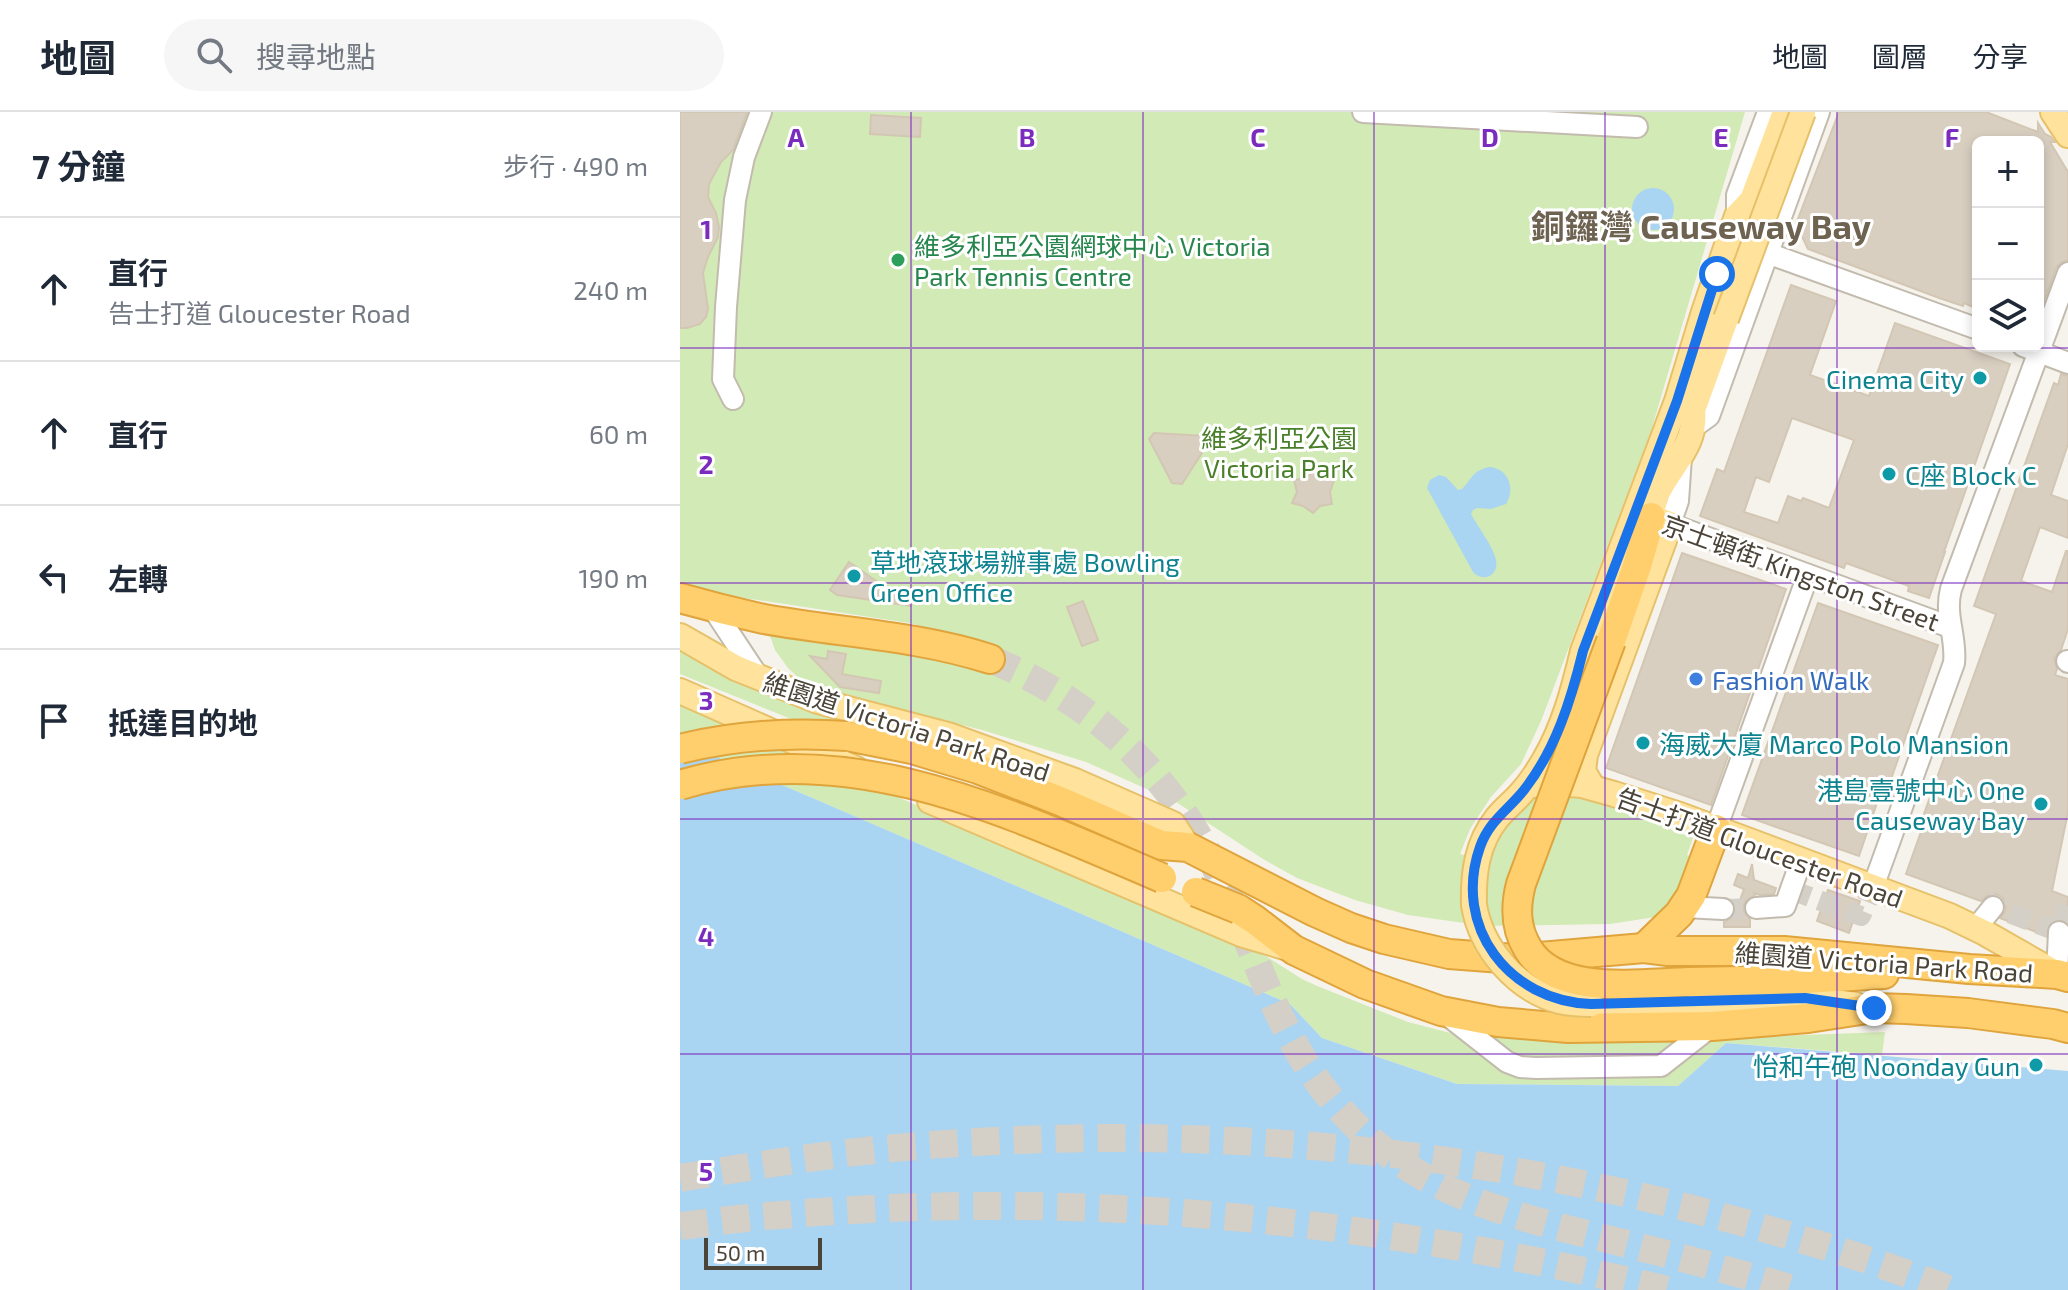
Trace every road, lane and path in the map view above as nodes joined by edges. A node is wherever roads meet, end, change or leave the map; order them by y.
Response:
1 (761, 112) edge
2 (1363, 112) edge
3 (1768, 112) edge
4 (1785, 112) edge
5 (1803, 112) edge
6 (1819, 112) edge
7 (2053, 112) edge
8 (1637, 127) dead end
9 (2068, 135) edge
10 (1741, 214) junction
11 (1767, 253) junction
12 (2068, 273) edge
13 (1972, 320) edge
14 (2044, 322) edge
15 (2030, 352) edge
16 (2039, 352) edge
17 (2068, 363) edge
18 (733, 399) dead end
19 (1694, 418) junction
20 (1661, 521) junction
21 (1808, 575) junction
22 (680, 598) edge
23 (712, 607) junction
24 (1950, 627) junction
25 (680, 636) edge
26 (990, 659) tunnel mouth
27 (759, 678) junction
28 (680, 691) edge
29 (680, 749) edge
30 (680, 785) edge
31 (1593, 788) junction
32 (1523, 792) junction
33 (1716, 829) junction
34 (1174, 846) junction
35 (1801, 861) junction
36 (1873, 887) junction
37 (1685, 907) junction
38 (1993, 907) dead end
39 (1756, 908) tunnel mouth
40 (1723, 909) tunnel mouth
41 (1976, 928) junction
42 (2059, 932) dead end
43 (1644, 948) junction
44 (1294, 950) junction
45 (1969, 969) junction
46 (2062, 975) edge
47 (1874, 1008) junction
48 (1441, 1011) junction
49 (1712, 1026) junction
50 (2068, 1028) edge

1 - 18 street
2 - 8 street
3 - 10 street
4 - 10 main road
5 - 19 main road, 告士打道 Gloucester Road, bridge
6 - 11 street, 告士打道 Gloucester Road
7 - 9 main road
10 - 11 street
10 - 32 main road
11 - 13 street
11 - 19 street, 告士打道 Gloucester Road
12 - 14 street
15 - 24 street
16 - 17 street
19 - 20 main road, 告士打道 Gloucester Road
20 - 21 street, 京士頓街 Kingston Street
20 - 31 main road, 告士打道 Gloucester Road
20 - 45 highway, bridge
21 - 24 street, 京士頓街 Kingston Street
21 - 33 street
22 - 23 highway
23 - 26 highway
23 - 27 street
24 - 36 street
25 - 27 main road, 維園道 Victoria Park Road
27 - 34 main road, 維園道 Victoria Park Road
28 - 44 main road, 維園道 Victoria Park Road
29 - 34 highway, bridge
30 - 44 highway, bridge
31 - 32 main road
31 - 33 main road, 告士打道 Gloucester Road
32 - 47 main road, bridge
33 - 35 main road, 告士打道 Gloucester Road
33 - 37 highway
34 - 43 highway, 維園道 Victoria Park Road
35 - 36 main road, 告士打道 Gloucester Road
35 - 39 street
36 - 41 main road, 告士打道 Gloucester Road
37 - 40 street
37 - 43 highway
38 - 41 street
41 - 46 main road, 告士打道 Gloucester Road
42 - 46 street
43 - 45 highway, 維園道 Victoria Park Road
44 - 48 highway, 維園道 Victoria Park Road
45 - 46 highway, 維園道 Victoria Park Road
47 - 49 highway, 維園道 Victoria Park Road
47 - 50 highway
48 - 49 highway, 維園道 Victoria Park Road
48 - 49 street

